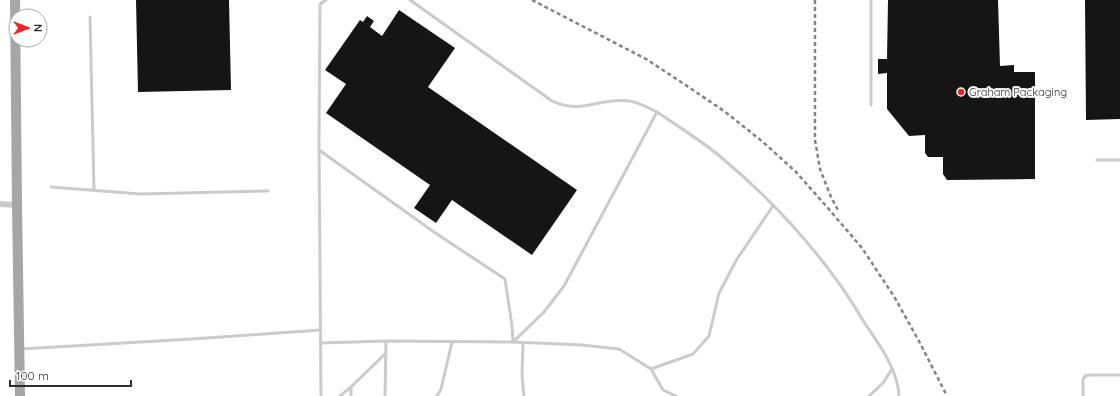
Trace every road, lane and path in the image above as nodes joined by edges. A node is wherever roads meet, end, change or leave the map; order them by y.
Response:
1 (15, 0) edge
2 (326, 0) edge
3 (410, 0) edge
4 (871, 0) edge
5 (90, 17) dead end
6 (871, 104) dead end
7 (657, 112) junction
8 (319, 150) junction
9 (1097, 160) dead end
10 (1120, 160) edge
11 (51, 187) dead end
12 (94, 190) junction
13 (268, 191) dead end
14 (0, 204) edge
15 (17, 205) junction
16 (773, 206) junction
17 (320, 330) junction
18 (386, 341) junction
19 (452, 342) junction
20 (513, 342) junction
21 (321, 343) junction
22 (523, 343) junction
23 (20, 349) junction
24 (385, 354) junction
25 (651, 369) junction
26 (892, 369) junction
27 (1120, 375) edge
28 (351, 387) junction
29 (663, 390) junction
30 (20, 396) edge
31 (321, 396) edge
32 (340, 396) edge
33 (351, 396) edge
34 (385, 396) edge
35 (437, 396) edge
36 (524, 396) edge
37 (663, 396) edge
38 (676, 396) edge
39 (869, 396) edge
40 (899, 396) edge
41 (1083, 396) edge

1 - 15 main road
2 - 8 lane
3 - 7 lane
4 - 6 lane
5 - 12 lane
7 - 16 lane
7 - 20 lane
8 - 17 lane
8 - 20 lane
9 - 10 lane
11 - 12 lane
12 - 13 lane
14 - 15 street
15 - 23 main road
16 - 25 lane
16 - 26 lane
17 - 21 lane
17 - 23 lane
18 - 19 lane
18 - 21 lane
18 - 24 lane
19 - 20 lane
19 - 35 lane
20 - 22 lane
21 - 31 lane
22 - 25 lane
22 - 36 lane
23 - 30 main road
24 - 28 lane
24 - 34 lane
25 - 29 lane
26 - 39 lane
26 - 40 lane
27 - 41 lane
28 - 32 lane
28 - 33 lane
29 - 37 lane
29 - 38 lane

